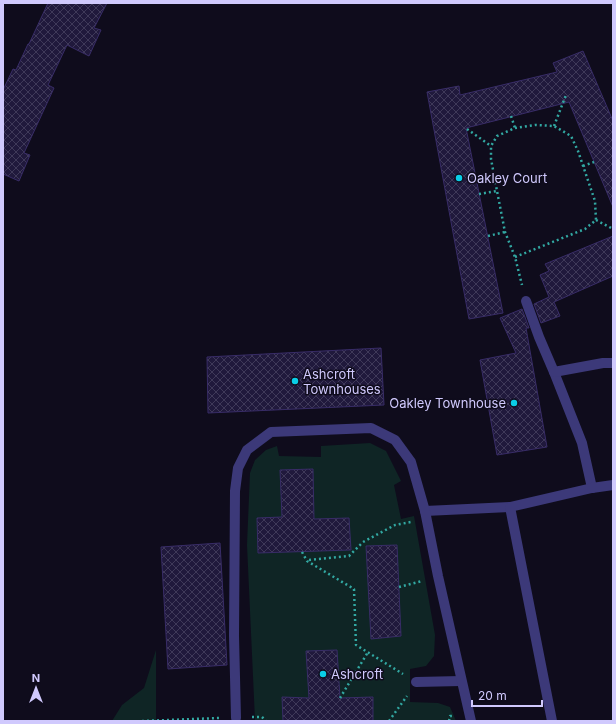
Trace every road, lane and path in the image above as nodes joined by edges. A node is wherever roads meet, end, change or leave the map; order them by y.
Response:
1 (566, 95) dead end
2 (511, 116) dead end
3 (554, 126) junction
4 (515, 128) junction
5 (467, 129) dead end
6 (491, 146) junction
7 (594, 162) dead end
8 (584, 166) junction
9 (497, 191) junction
10 (480, 194) dead end
11 (596, 220) junction
12 (613, 229) edge
13 (505, 232) junction
14 (488, 236) dead end
15 (515, 257) junction
16 (526, 301) joint
17 (613, 363) edge
18 (554, 372) junction
19 (613, 484) edge
20 (592, 488) junction
21 (510, 507) junction
22 (426, 515) junction
23 (302, 552) dead end
24 (307, 560) junction
25 (438, 576) junction
26 (399, 587) dead end
27 (368, 652) junction
28 (461, 681) junction
29 (416, 682) junction
30 (340, 698) dead end
31 (236, 718) junction
32 (142, 721) edge
33 (266, 721) edge
34 (389, 721) edge
35 (471, 721) edge
36 (552, 721) edge

1 - 3 path
2 - 4 path
3 - 4 path
3 - 8 path
4 - 6 path
5 - 6 path
6 - 9 path
7 - 8 path
8 - 11 path
9 - 10 path
9 - 13 path
11 - 12 path
11 - 15 path
13 - 14 path
13 - 15 path
15 - 16 path
16 - 18 lane
17 - 18 lane
18 - 20 lane
19 - 20 lane
20 - 21 lane
21 - 22 lane
21 - 36 lane
22 - 24 path
22 - 25 lane
22 - 31 lane
23 - 24 path
24 - 27 path
25 - 26 path
25 - 28 lane
27 - 29 path
27 - 30 path
28 - 29 lane
28 - 35 lane
29 - 34 path
31 - 32 path
31 - 33 path

